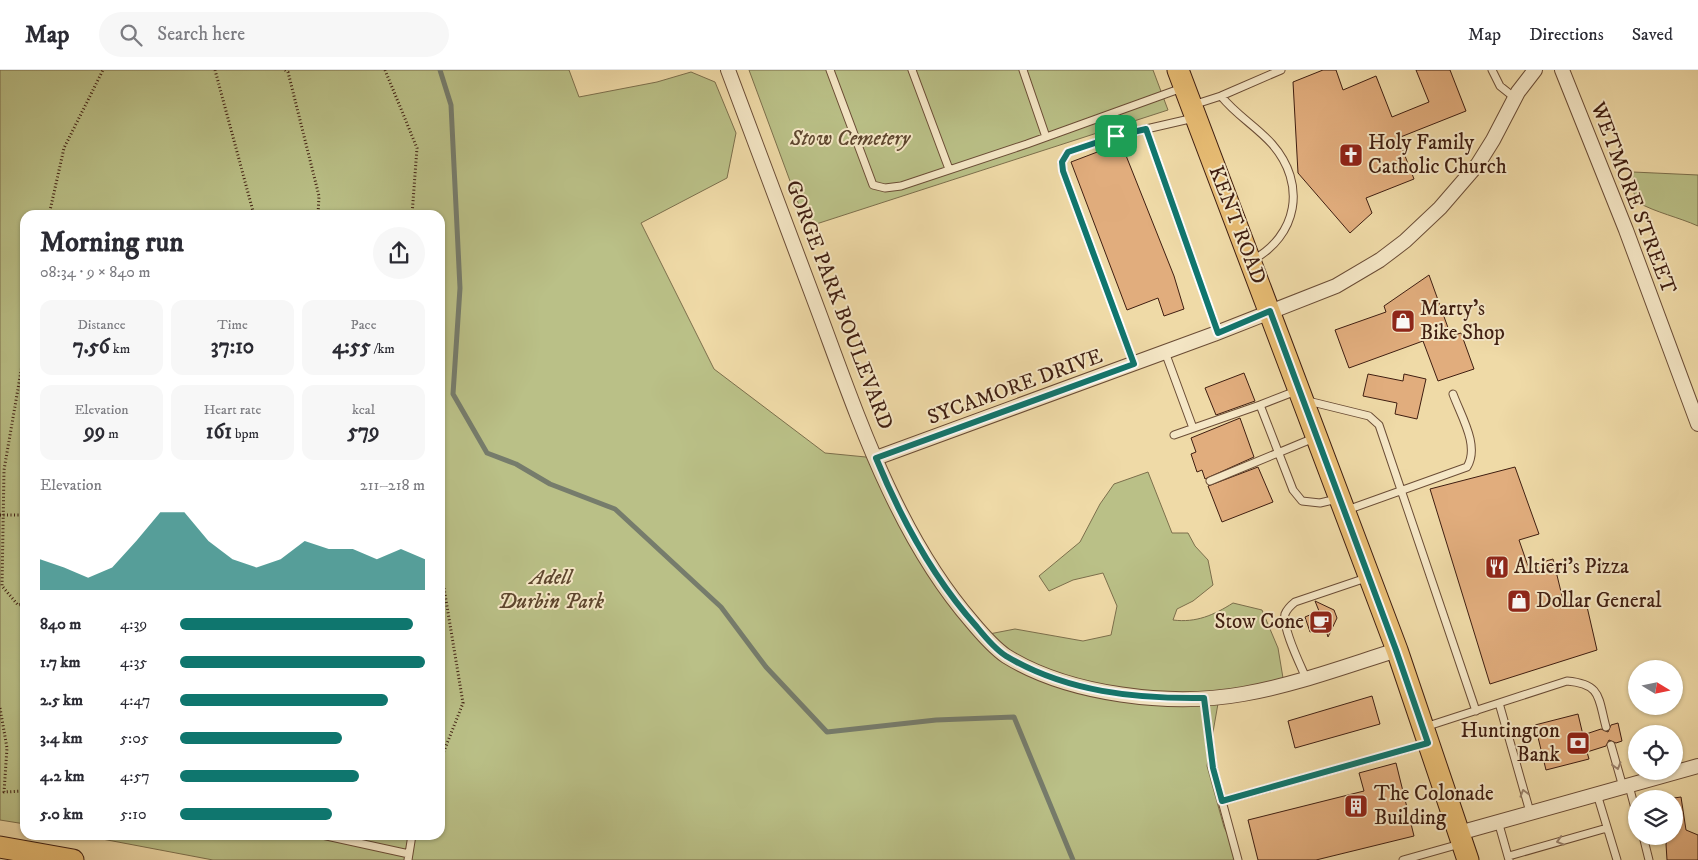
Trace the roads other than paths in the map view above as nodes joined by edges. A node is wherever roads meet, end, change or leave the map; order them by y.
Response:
1 (728, 70) edge
2 (830, 70) edge
3 (912, 70) edge
4 (1023, 70) edge
5 (1281, 70) edge
6 (1492, 70) edge
7 (1535, 70) edge
8 (1562, 70) edge
9 (1188, 95) edge
10 (1221, 96) junction
11 (1515, 98) junction
12 (1146, 129) junction
13 (1046, 137) junction
14 (949, 169) junction
15 (1251, 261) junction
16 (1270, 311) junction
17 (1218, 333) junction
18 (1165, 352) junction
19 (1134, 364) junction
20 (1453, 394) dead end
21 (1301, 395) junction
22 (1260, 405) junction
23 (1698, 422) edge
24 (1193, 428) junction
25 (1174, 435) dead end
26 (1316, 437) junction
27 (1279, 453) junction
28 (876, 458) junction
29 (1210, 481) dead end
30 (1403, 490) junction
31 (1342, 504) junction
32 (1369, 577) junction
33 (1396, 650) junction
34 (1306, 678) junction
35 (1204, 698) junction
36 (1499, 703) junction
37 (1476, 711) junction
38 (1606, 727) dead end
39 (1425, 736) junction
40 (1611, 744) dead end
41 (1698, 766) edge
42 (1626, 786) junction
43 (1628, 791) edge
44 (1597, 794) junction
45 (1222, 801) junction
46 (1530, 812) junction
47 (1498, 821) junction
48 (1607, 828) junction
49 (342, 840) edge
50 (411, 840) edge
51 (1464, 845) edge
52 (1645, 845) edge
53 (0, 847) edge
54 (408, 857) edge
55 (1509, 858) edge
56 (73, 860) edge
57 (1238, 860) edge
58 (1403, 860) edge
59 (1617, 860) edge
60 (1649, 860) edge

1 - 28 street, GORGE PARK BOULEVARD
2 - 14 lane
3 - 14 lane
4 - 13 lane
5 - 10 lane
6 - 11 lane
7 - 11 street, SYCAMORE DRIVE
8 - 23 street, WETMORE STREET
9 - 10 lane
9 - 12 lane
9 - 13 lane
9 - 15 main road, KENT ROAD
10 - 15 lane
11 - 16 street, SYCAMORE DRIVE
12 - 17 lane
12 - 19 lane
13 - 14 lane
15 - 16 main road, KENT ROAD
16 - 17 street, SYCAMORE DRIVE
16 - 21 main road, KENT ROAD
17 - 18 street, SYCAMORE DRIVE
18 - 19 street, SYCAMORE DRIVE
18 - 24 lane
19 - 28 street, SYCAMORE DRIVE
20 - 30 lane
21 - 22 lane
21 - 26 main road, KENT ROAD
21 - 30 lane
22 - 24 lane
22 - 27 lane
24 - 25 lane
26 - 27 lane
26 - 31 main road, KENT ROAD
27 - 29 lane
27 - 31 lane
28 - 35 street, GORGE PARK BOULEVARD
30 - 31 lane
30 - 37 lane
31 - 32 main road, KENT ROAD
32 - 33 main road, KENT ROAD
32 - 34 lane
33 - 34 street, GORGE PARK BOULEVARD
33 - 39 main road, KENT ROAD
34 - 35 street, GORGE PARK BOULEVARD
35 - 45 lane
36 - 37 lane
36 - 38 lane
46 -> 36 lane
37 - 39 lane
39 - 45 lane
39 - 51 main road, KENT ROAD
40 -> 42 lane
41 - 42 street
42 - 43 lane
42 - 44 street
44 - 46 street
44 - 48 lane
45 - 57 lane
46 - 47 street
47 - 51 street
47 - 55 lane
48 -> 55 lane
48 - 59 lane
49 - 54 lane
50 - 54 lane
51 - 58 lane
52 - 60 lane
53 - 56 main road

